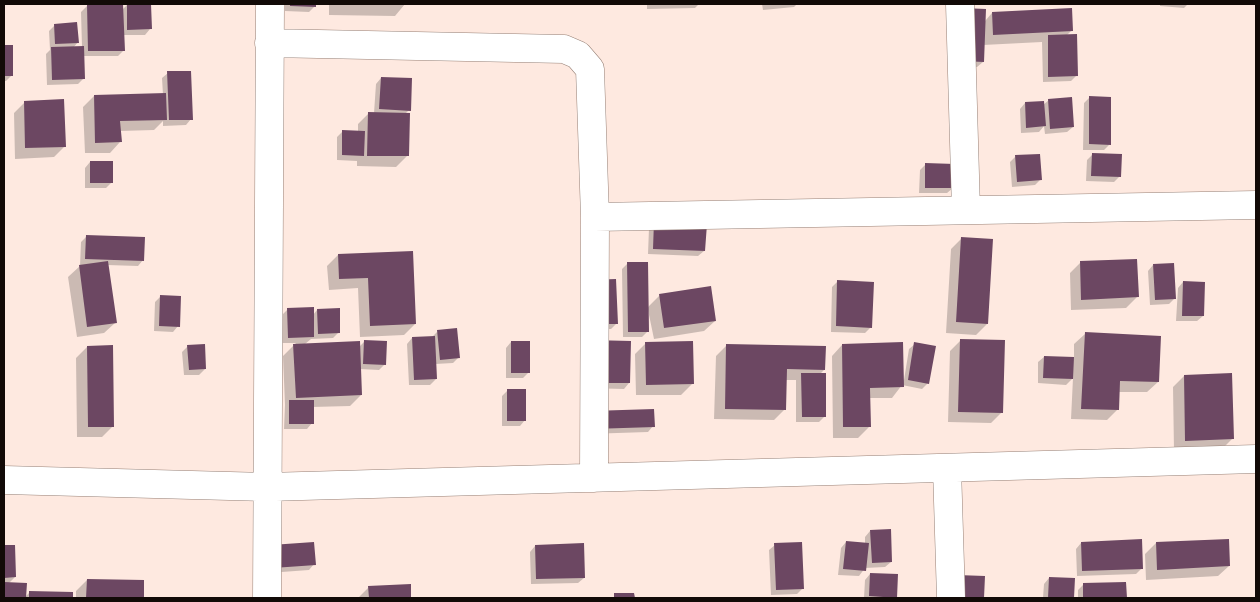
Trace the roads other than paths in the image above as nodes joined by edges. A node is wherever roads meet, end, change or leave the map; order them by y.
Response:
1 (270, 4) edge
2 (960, 4) edge
3 (269, 43) junction
4 (1256, 205) edge
5 (966, 210) junction
6 (595, 217) junction
7 (1256, 459) edge
8 (947, 468) junction
9 (594, 478) junction
10 (4, 480) edge
11 (267, 487) junction
12 (266, 598) edge
13 (951, 598) edge

1 - 3 street
2 - 5 street
3 - 6 street
3 - 11 street
4 - 5 street
5 - 6 street
6 - 9 street
7 - 8 street
8 - 9 street
8 - 13 street
9 - 11 street
10 - 11 street
11 - 12 street

